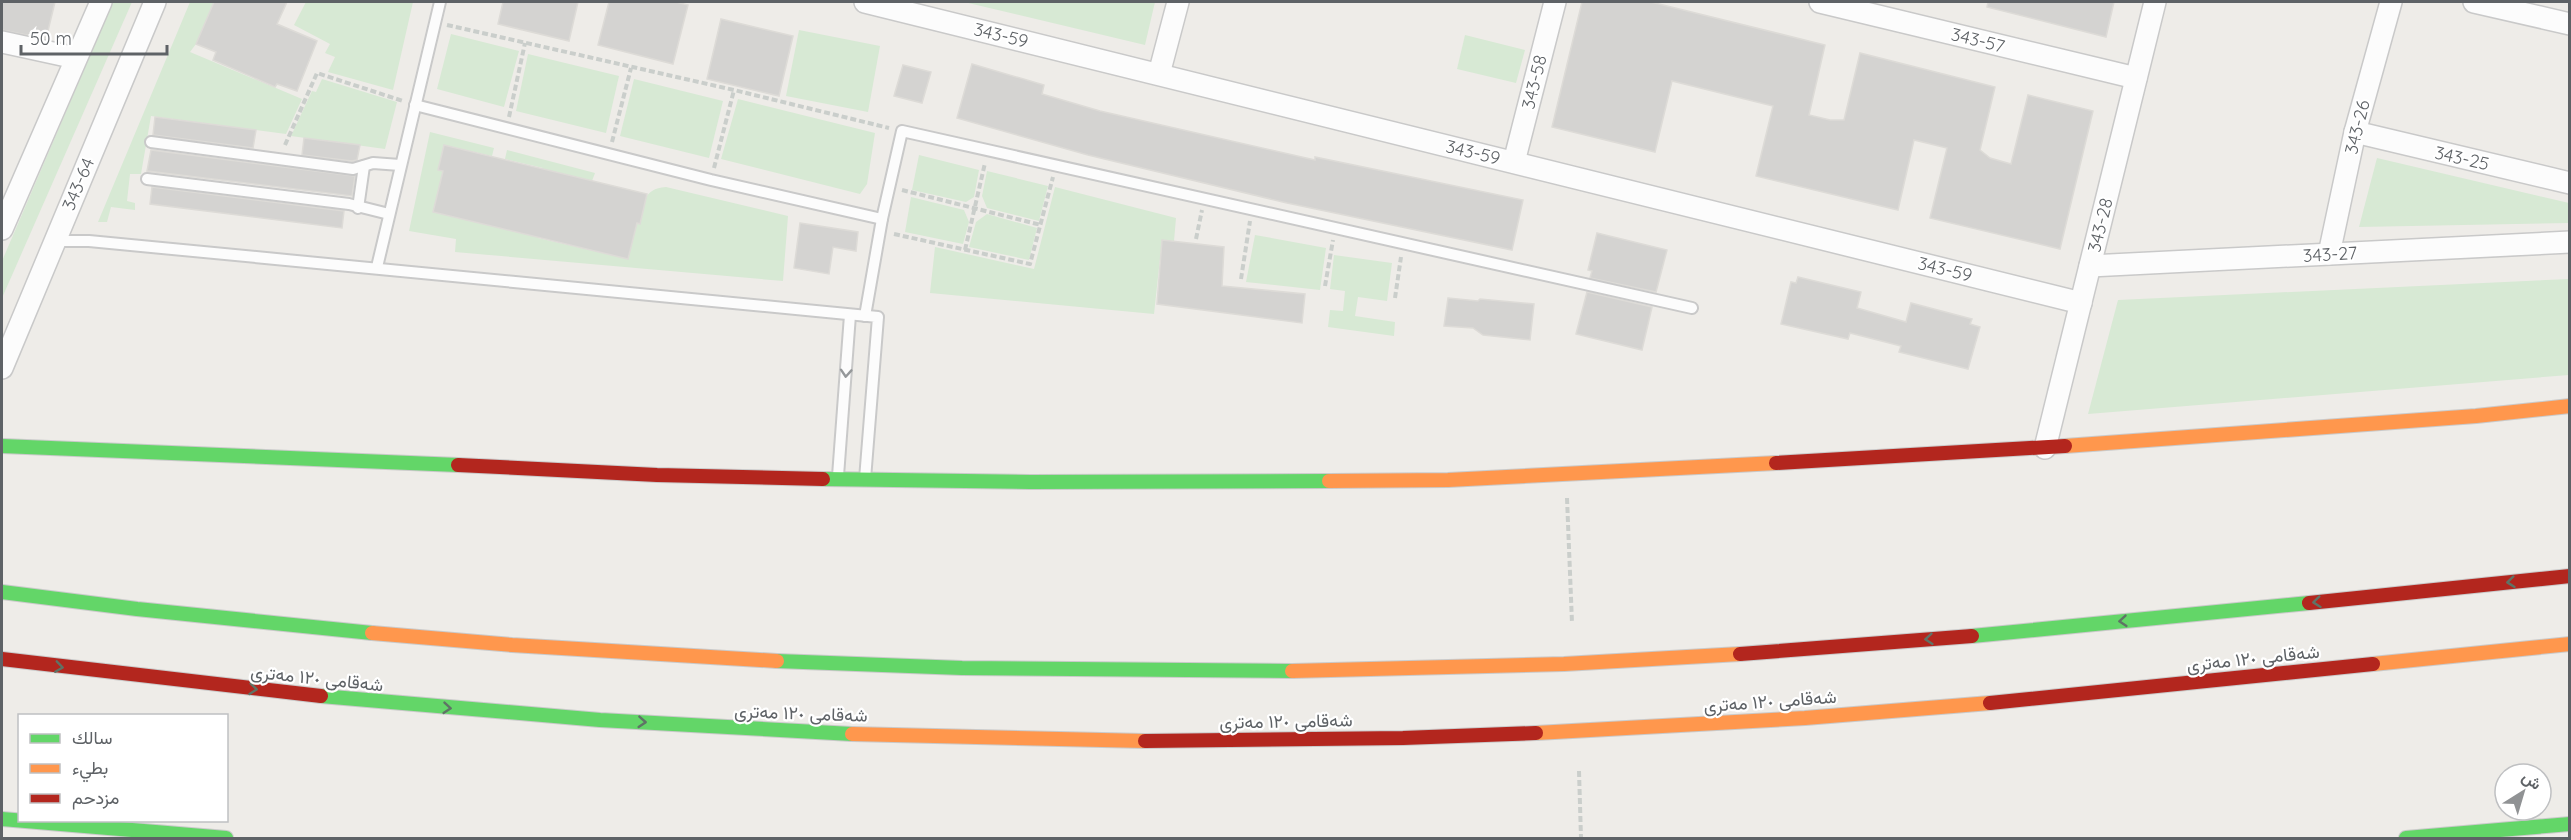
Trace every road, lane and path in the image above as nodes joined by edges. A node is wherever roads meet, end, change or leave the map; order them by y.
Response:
1 (101, 2) edge
2 (155, 2) edge
3 (440, 2) edge
4 (865, 2) edge
5 (1178, 2) edge
6 (1554, 2) edge
7 (1820, 2) edge
8 (2155, 2) edge
9 (2391, 2) edge
10 (2474, 2) edge
11 (435, 22) junction
12 (2570, 24) edge
13 (2, 42) edge
14 (525, 44) junction
15 (76, 58) junction
16 (632, 68) junction
17 (1159, 74) junction
18 (2136, 78) junction
19 (734, 90) junction
20 (415, 105) junction
21 (506, 129) junction
22 (902, 131) junction
23 (2355, 132) junction
24 (151, 142) dead end
25 (988, 150) junction
26 (609, 154) junction
27 (280, 159) junction
28 (1514, 162) junction
29 (400, 165) junction
30 (1056, 165) junction
31 (364, 166) junction
32 (147, 179) dead end
33 (711, 180) junction
34 (2570, 183) edge
35 (889, 187) junction
36 (1205, 198) junction
37 (7, 205) edge
38 (358, 208) junction
39 (975, 209) junction
40 (1252, 209) junction
41 (389, 214) junction
42 (882, 219) junction
43 (1041, 225) junction
44 (1335, 228) junction
45 (2, 229) edge
46 (881, 232) junction
47 (1196, 239) dead end
48 (53, 241) junction
49 (2570, 242) edge
50 (1403, 243) junction
51 (965, 250) junction
52 (2329, 254) junction
53 (2090, 266) junction
54 (377, 267) junction
55 (1241, 279) dead end
56 (1325, 286) dead end
57 (1395, 297) dead end
58 (2081, 303) junction
59 (1692, 308) dead end
60 (850, 315) junction
61 (865, 316) junction
62 (2, 368) edge
63 (2570, 406) edge
64 (2, 446) edge
65 (2045, 448) junction
66 (1565, 473) junction
67 (838, 479) junction
68 (865, 479) junction
69 (2570, 576) edge
70 (2, 592) edge
71 (1572, 623) dead end
72 (2570, 644) edge
73 (2, 659) edge
74 (1579, 771) dead end
75 (2, 819) edge
76 (18, 820) edge
77 (37, 822) edge
78 (2570, 824) edge
79 (226, 838) edge
80 (1581, 838) edge
81 (2406, 838) edge

1 - 15 street
2 - 48 street, 343-64
3 - 11 lane
4 - 17 street, 343-59
5 - 17 street
6 - 28 street, 343-58
7 - 18 street, 343-57
8 - 18 street, 343-28
9 - 23 street, 343-26
10 - 12 street
11 - 14 path
11 - 20 lane
13 - 15 street
14 - 16 path
14 - 21 path
15 - 37 street
16 - 19 path
16 - 26 path
17 - 28 street, 343-59
18 - 53 street, 343-28
19 - 22 path
19 - 33 path
20 - 21 lane
20 - 27 path
20 - 29 lane
21 - 26 lane
22 - 25 lane
22 - 35 lane
23 - 34 street, 343-25
23 - 52 street, 343-26
24 - 27 lane
25 - 30 lane
25 - 39 path
26 - 33 lane
27 - 31 lane
28 - 58 street, 343-59
29 - 31 lane
29 - 41 lane
30 - 36 lane
30 - 43 path
31 - 38 lane
32 - 38 lane
33 - 42 lane
35 - 39 path
35 - 42 lane
36 - 40 lane
36 - 47 path
37 - 45 street
38 - 41 lane
39 - 43 path
39 - 51 path
40 - 44 lane
40 - 55 path
41 - 54 lane
42 - 46 lane
43 - 51 path
44 - 50 lane
44 - 56 path
46 - 51 path
46 - 61 lane
48 - 54 lane
48 - 62 street, 343-64
49 - 52 street, 343-27
50 - 57 path
50 - 59 lane
52 - 53 street, 343-27
53 - 58 street, 343-28
54 - 60 lane
58 - 65 street, 343-28
60 - 61 lane
60 -> 67 lane
61 - 68 lane
63 - 65 main road
64 - 67 main road
65 - 66 main road
66 - 68 main road
66 - 71 path
67 - 68 main road
69 -> 70 main road
73 -> 72 main road, شەقامی ١٢٠ مەتری
74 - 80 path
75 - 76 main road
77 - 79 main road
78 - 81 main road

